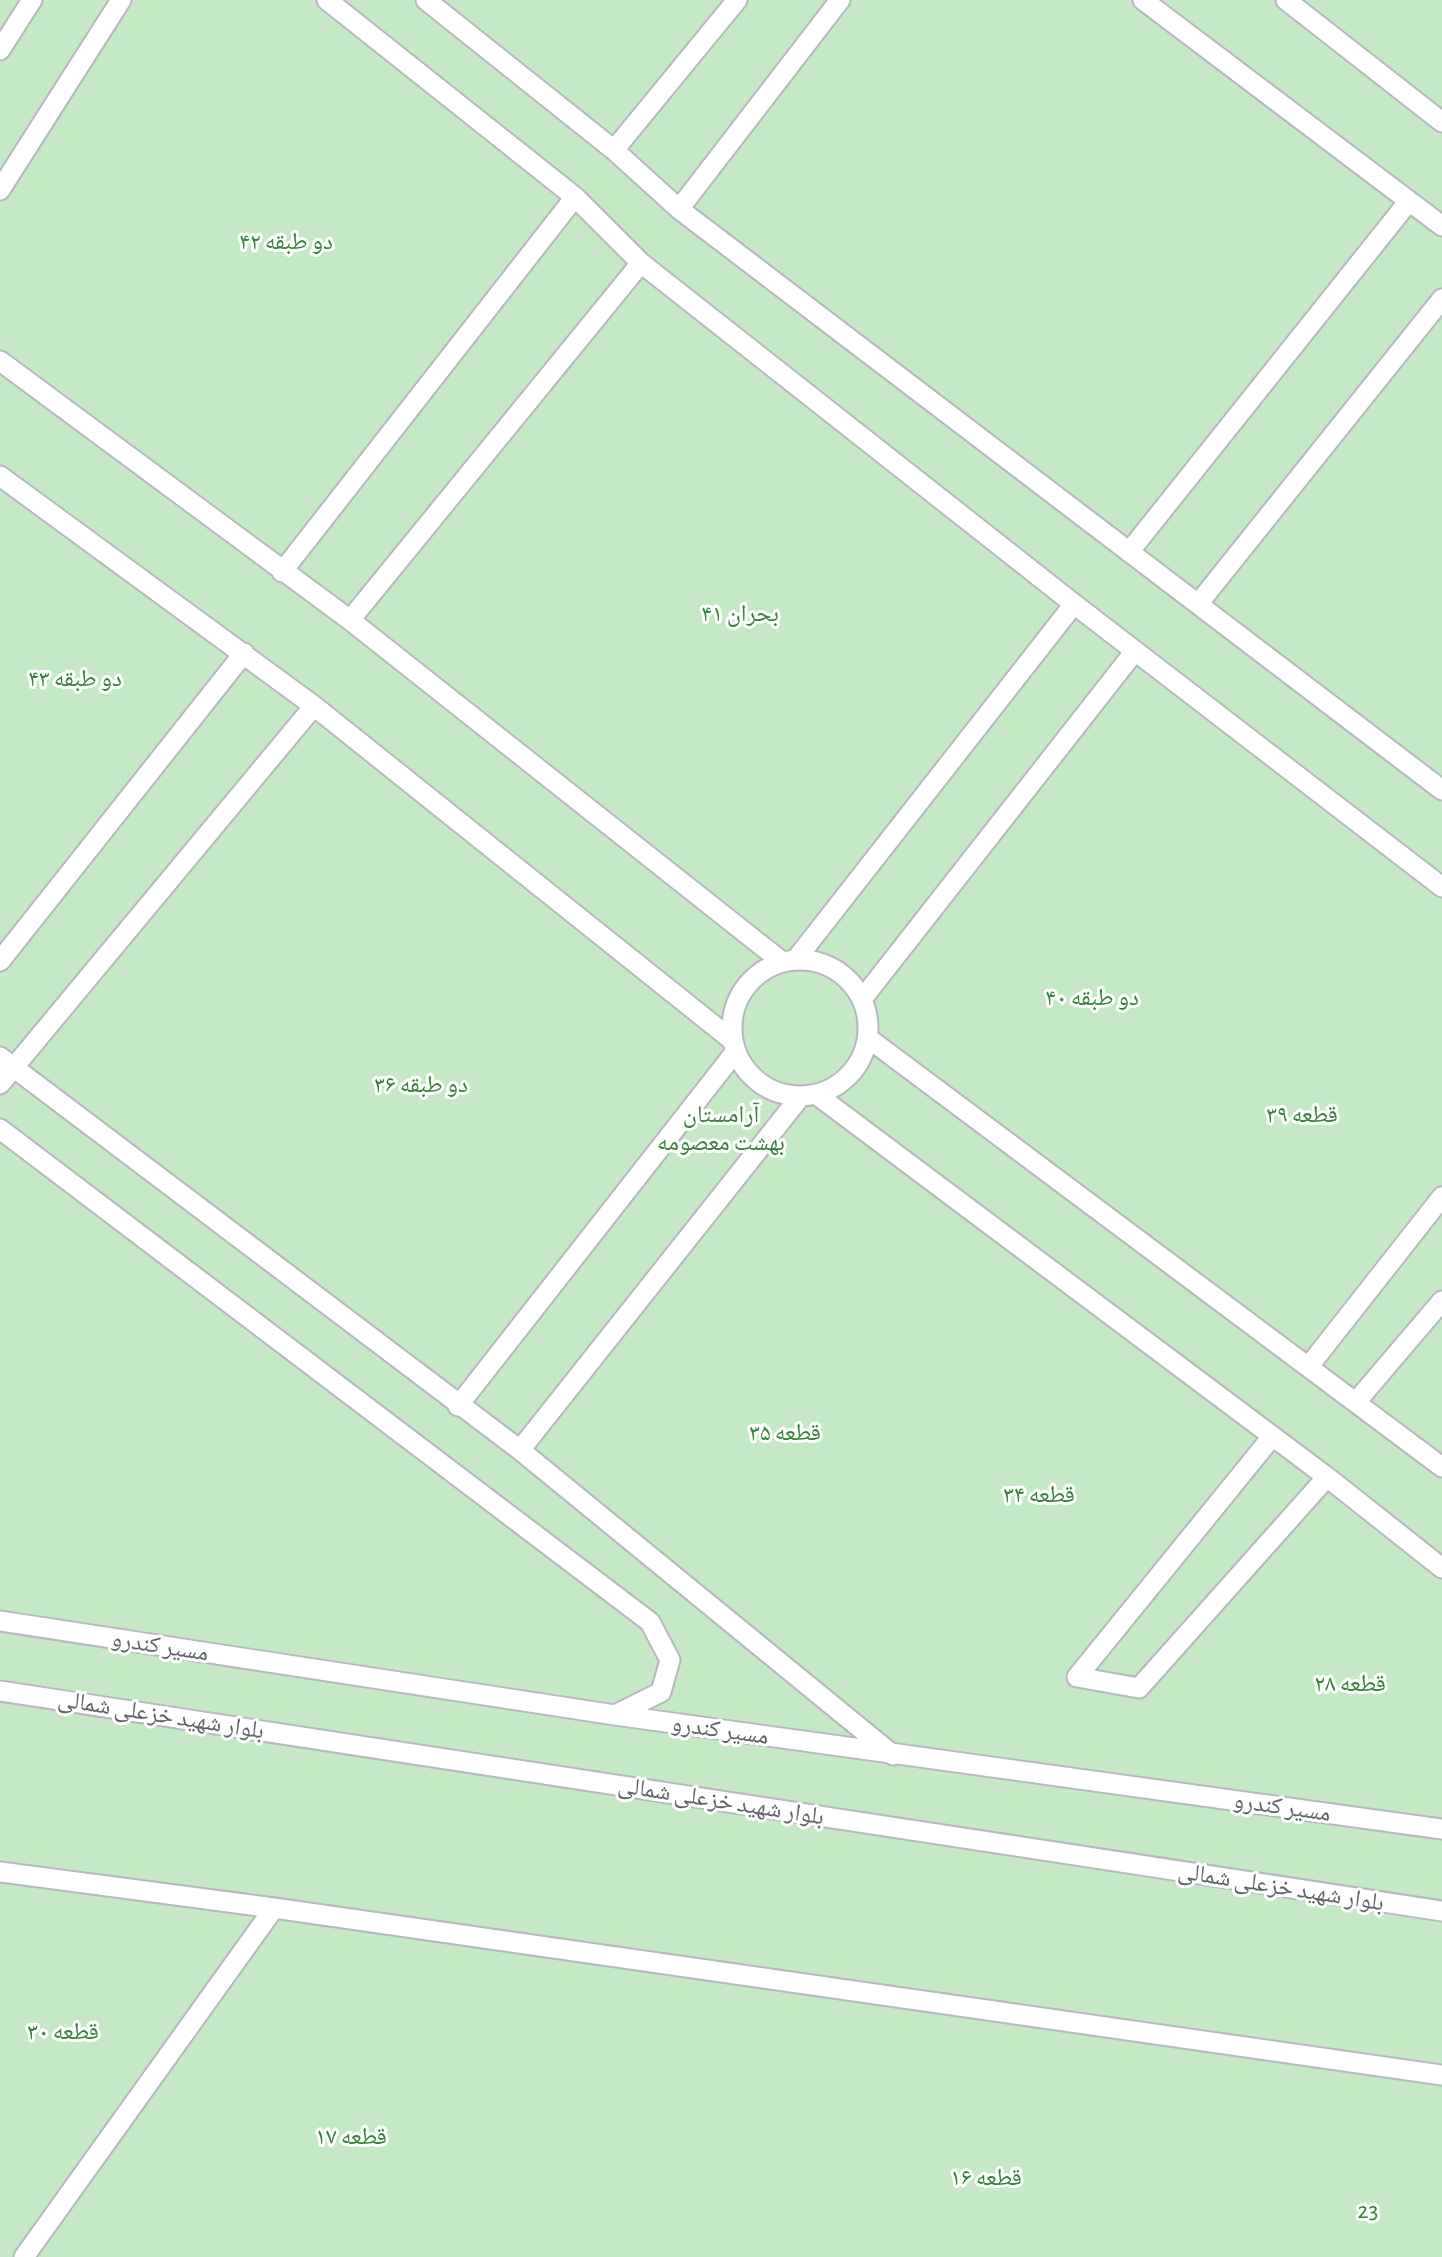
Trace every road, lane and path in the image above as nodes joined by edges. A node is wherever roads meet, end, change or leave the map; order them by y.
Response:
1 (32, 0) edge
2 (121, 0) edge
3 (327, 0) edge
4 (426, 0) edge
5 (737, 0) edge
6 (840, 0) edge
7 (1143, 0) edge
8 (1286, 0) edge
9 (0, 50) edge
10 (1442, 122) edge
11 (614, 150) junction
12 (0, 190) edge
13 (575, 197) junction
14 (1409, 201) junction
15 (679, 209) junction
16 (1442, 226) edge
17 (641, 263) junction
18 (1442, 299) edge
19 (0, 361) edge
20 (0, 476) edge
21 (1129, 552) junction
22 (282, 572) junction
23 (1074, 604) junction
24 (1198, 604) junction
25 (350, 620) junction
26 (1135, 651) junction
27 (244, 653) junction
28 (314, 706) junction
29 (1442, 790) edge
30 (1442, 887) edge
31 (789, 960) junction
32 (0, 961) edge
33 (863, 998) junction
34 (868, 1038) junction
35 (734, 1045) junction
36 (7, 1062) edge
37 (0, 1084) edge
38 (808, 1096) junction
39 (0, 1129) edge
40 (1442, 1197) edge
41 (1442, 1301) edge
42 (1309, 1366) junction
43 (1356, 1402) junction
44 (458, 1406) junction
45 (1271, 1438) junction
46 (520, 1450) junction
47 (1442, 1467) edge
48 (1326, 1477) junction
49 (1442, 1568) edge
50 (0, 1621) edge
51 (0, 1691) edge
52 (615, 1715) junction
53 (894, 1755) junction
54 (1442, 1829) edge
55 (0, 1872) edge
56 (274, 1908) junction
57 (1442, 1911) edge
58 (1442, 2075) edge
59 (24, 2257) edge

1 - 9 lane
2 - 12 lane
3 - 13 lane
4 - 11 lane
5 - 11 lane
6 - 15 lane
7 - 14 lane
8 - 10 lane
11 - 15 lane
13 - 17 lane
13 - 22 lane
14 - 16 lane
14 - 21 lane
15 - 21 lane
17 - 23 lane
17 - 25 lane
18 - 24 lane
19 - 22 lane
20 - 27 lane
21 - 24 lane
22 - 25 lane
23 - 26 lane
23 - 31 lane
24 - 29 lane
25 - 31 lane
26 - 30 lane
26 - 33 lane
27 - 28 lane
27 - 32 lane
28 - 35 lane
28 - 36 lane
31 - 33 lane
31 - 35 lane
33 - 34 lane
34 - 38 lane
34 - 42 lane
35 - 38 lane
35 - 44 lane
36 - 37 lane
36 - 44 lane
38 - 45 lane
38 - 46 lane
39 - 52 lane
40 - 42 lane
41 - 43 lane
42 - 43 lane
43 - 47 lane
44 - 46 lane
45 - 48 lane
45 - 48 lane
46 - 53 lane
48 - 49 lane
50 - 52 lane, مسیر کندرو
51 - 57 lane, بلوار شهید خزعلی شمالی
52 - 53 lane, مسیر کندرو
53 - 54 lane, مسیر کندرو
55 - 56 lane
56 - 58 lane
56 - 59 lane

